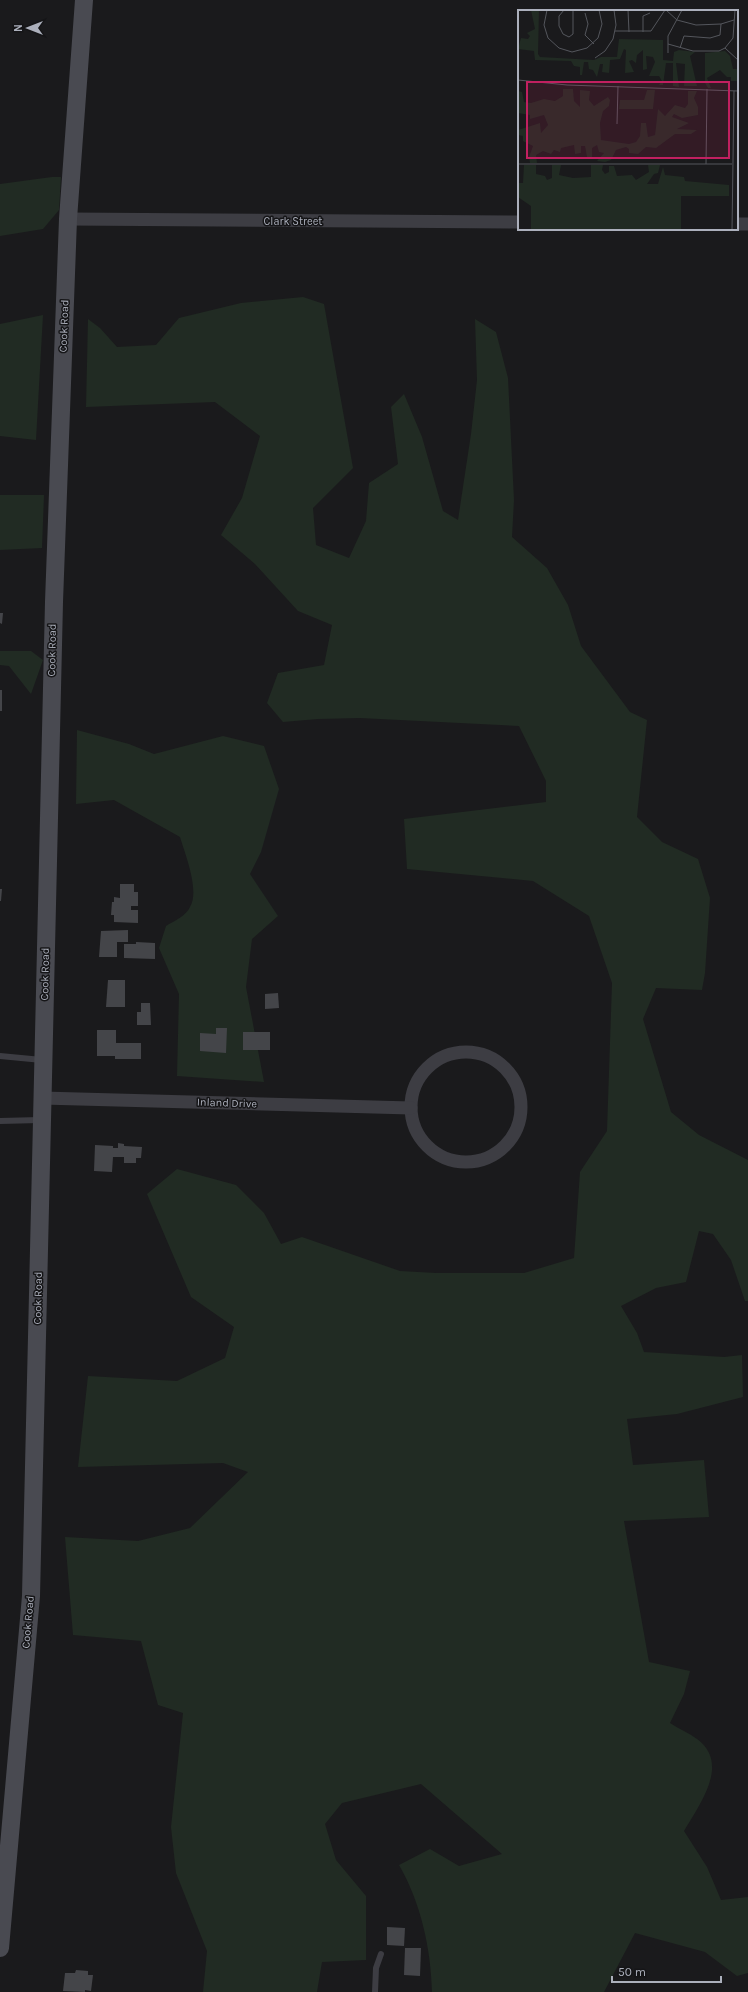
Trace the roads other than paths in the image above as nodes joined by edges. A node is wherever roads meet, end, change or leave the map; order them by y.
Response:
1 (84, 0) edge
2 (68, 219) junction
3 (518, 222) edge
4 (0, 1056) edge
5 (43, 1060) junction
6 (42, 1098) junction
7 (411, 1108) junction
8 (42, 1120) junction
9 (0, 1121) edge
10 (0, 1948) edge
11 (381, 1954) dead end
12 (375, 1992) edge

1 - 2 street, Cook Road
2 - 3 street, Clark Street
2 - 5 street, Cook Road
4 - 5 lane
5 - 6 street, Cook Road
6 - 7 street, Inland Drive
6 - 8 street, Cook Road
7 - 7 street
8 - 9 lane
8 - 10 street, Cook Road
11 - 12 lane

